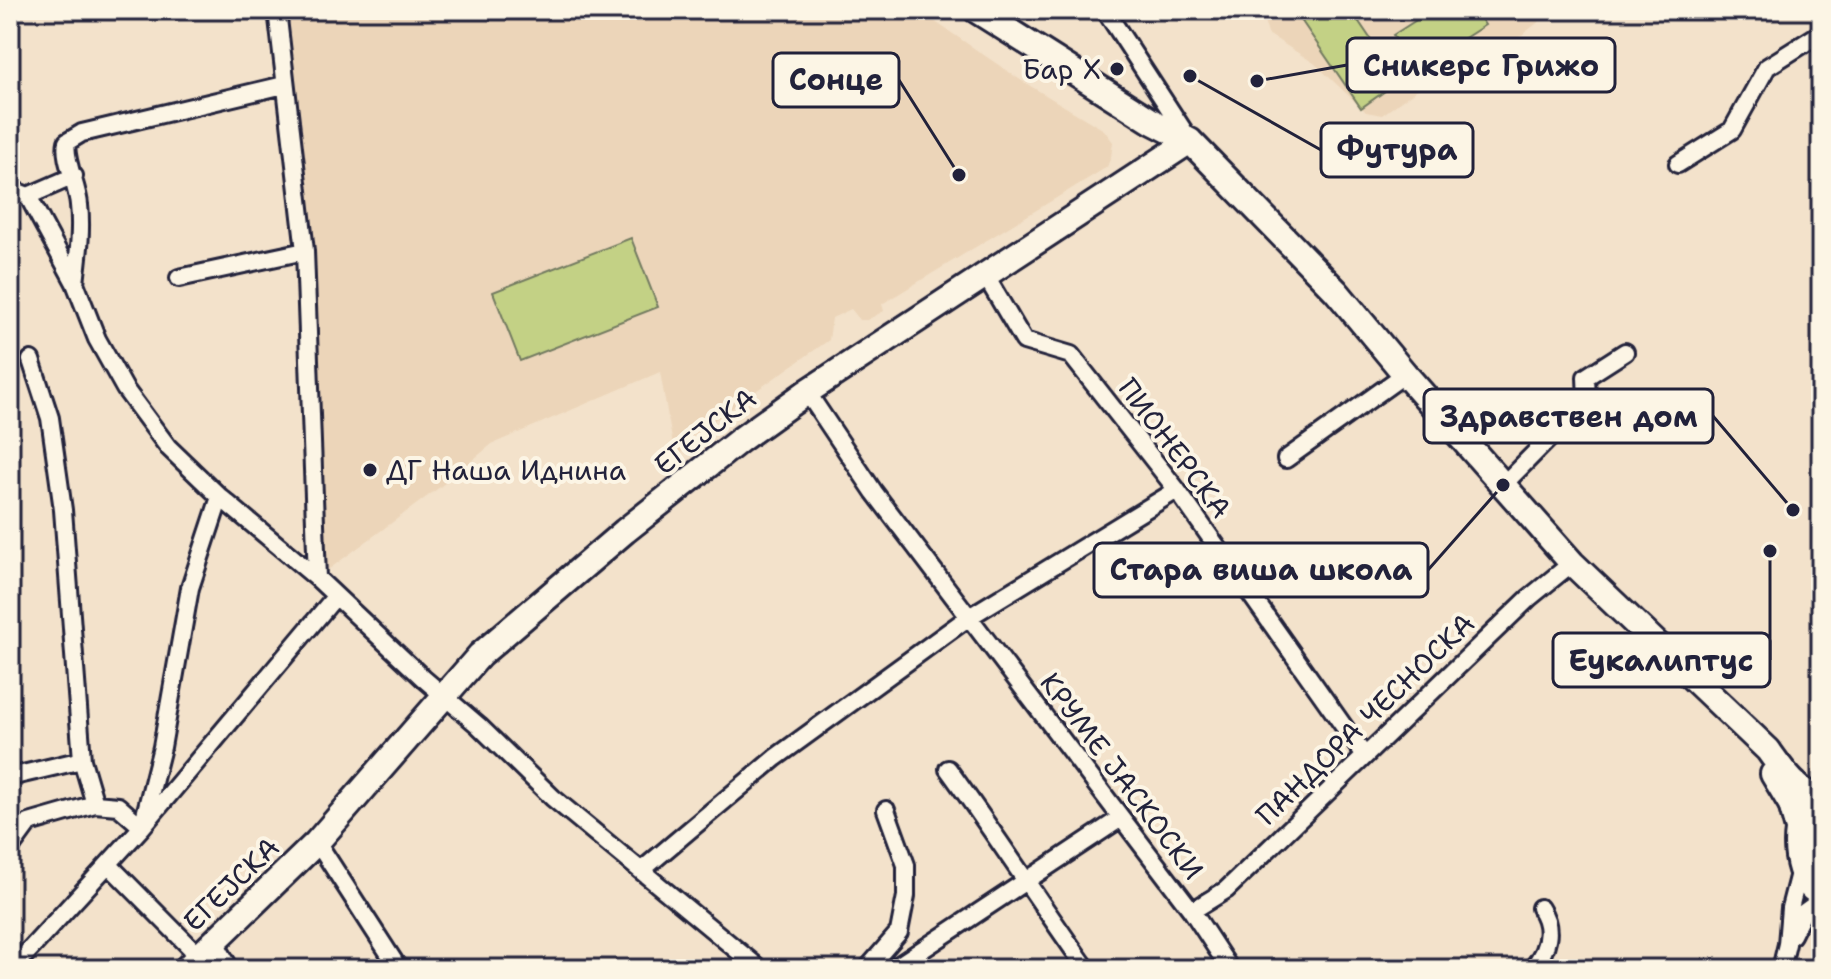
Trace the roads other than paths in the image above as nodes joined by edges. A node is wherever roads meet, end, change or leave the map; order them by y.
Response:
1 (277, 10) edge
2 (976, 10) edge
3 (1105, 10) edge
4 (1821, 33) edge
5 (284, 85) junction
6 (1190, 141) junction
7 (1678, 164) dead end
8 (74, 176) junction
9 (10, 189) edge
10 (28, 196) junction
11 (305, 251) junction
12 (985, 275) junction
13 (179, 278) dead end
14 (75, 283) junction
15 (1625, 352) dead end
16 (31, 360) dead end
17 (1405, 374) junction
18 (807, 392) junction
19 (1286, 459) dead end
20 (1503, 485) junction
21 (1177, 490) junction
22 (220, 497) junction
23 (1572, 563) junction
24 (317, 578) junction
25 (335, 597) junction
26 (969, 617) junction
27 (445, 696) junction
28 (1736, 719) junction
29 (1364, 755) junction
30 (82, 760) junction
31 (948, 769) dead end
32 (10, 777) edge
33 (1821, 802) edge
34 (95, 804) junction
35 (886, 810) dead end
36 (1121, 818) junction
37 (1797, 826) junction
38 (142, 827) junction
39 (317, 842) junction
40 (10, 849) edge
41 (108, 864) junction
42 (1800, 869) junction
43 (642, 870) junction
44 (1025, 881) junction
45 (1821, 897) edge
46 (1540, 908) dead end
47 (1192, 911) junction
48 (1787, 944) junction
49 (199, 955) edge
50 (12, 969) edge
51 (230, 969) edge
52 (399, 969) edge
53 (760, 969) edge
54 (867, 969) edge
55 (893, 969) edge
56 (1087, 969) edge
57 (1230, 969) edge
58 (1532, 969) edge
59 (1781, 969) edge

1 - 5 street
2 - 6 street
3 - 6 street
4 - 7 street
5 - 8 street
5 - 11 street
6 - 12 street, ЕГЕЈСКА
6 - 17 street
8 - 10 street
8 - 14 street
9 - 10 street
10 - 14 street
11 - 13 street
11 - 24 street
12 - 18 street, ЕГЕЈСКА
12 - 21 street, ПИОНЕРСКА
14 - 22 street
15 - 20 street
16 - 30 street
17 - 19 street
17 - 20 street
18 - 26 street, КРУМЕ ЈАСКОСКИ
18 - 27 street, ЕГЕЈСКА
20 - 23 street
21 - 26 street
21 - 29 street, ПИОНЕРСКА
22 - 24 street
22 - 38 street
23 - 28 street
23 - 29 street, ПАНДОРА ЧЕСНОСКА
24 - 25 street
25 - 27 street
25 - 38 street
26 - 36 street, КРУМЕ ЈАСКОСКИ
26 - 43 street
27 - 39 street, ЕГЕЈСКА
27 - 43 street
28 - 33 street
28 - 37 street
29 - 47 street, ПАНДОРА ЧЕСНОСКА
30 - 32 street
30 - 34 street
31 - 44 street
33 - 37 street
34 - 38 street
34 - 40 street
35 - 54 street
36 - 44 street
36 - 47 street, КРУМЕ ЈАСКОСКИ
37 - 42 street
38 - 41 street
39 - 49 street, ЕГЕЈСКА
39 - 52 street, ЕГЕЈСКА
41 - 49 street
41 - 50 street
42 - 45 street
42 - 48 street
43 - 53 street
44 - 55 street
44 - 56 street
45 - 48 street
46 - 58 street
47 - 57 street, КРУМЕ ЈАСКОСКИ
48 - 59 street
49 - 51 street

